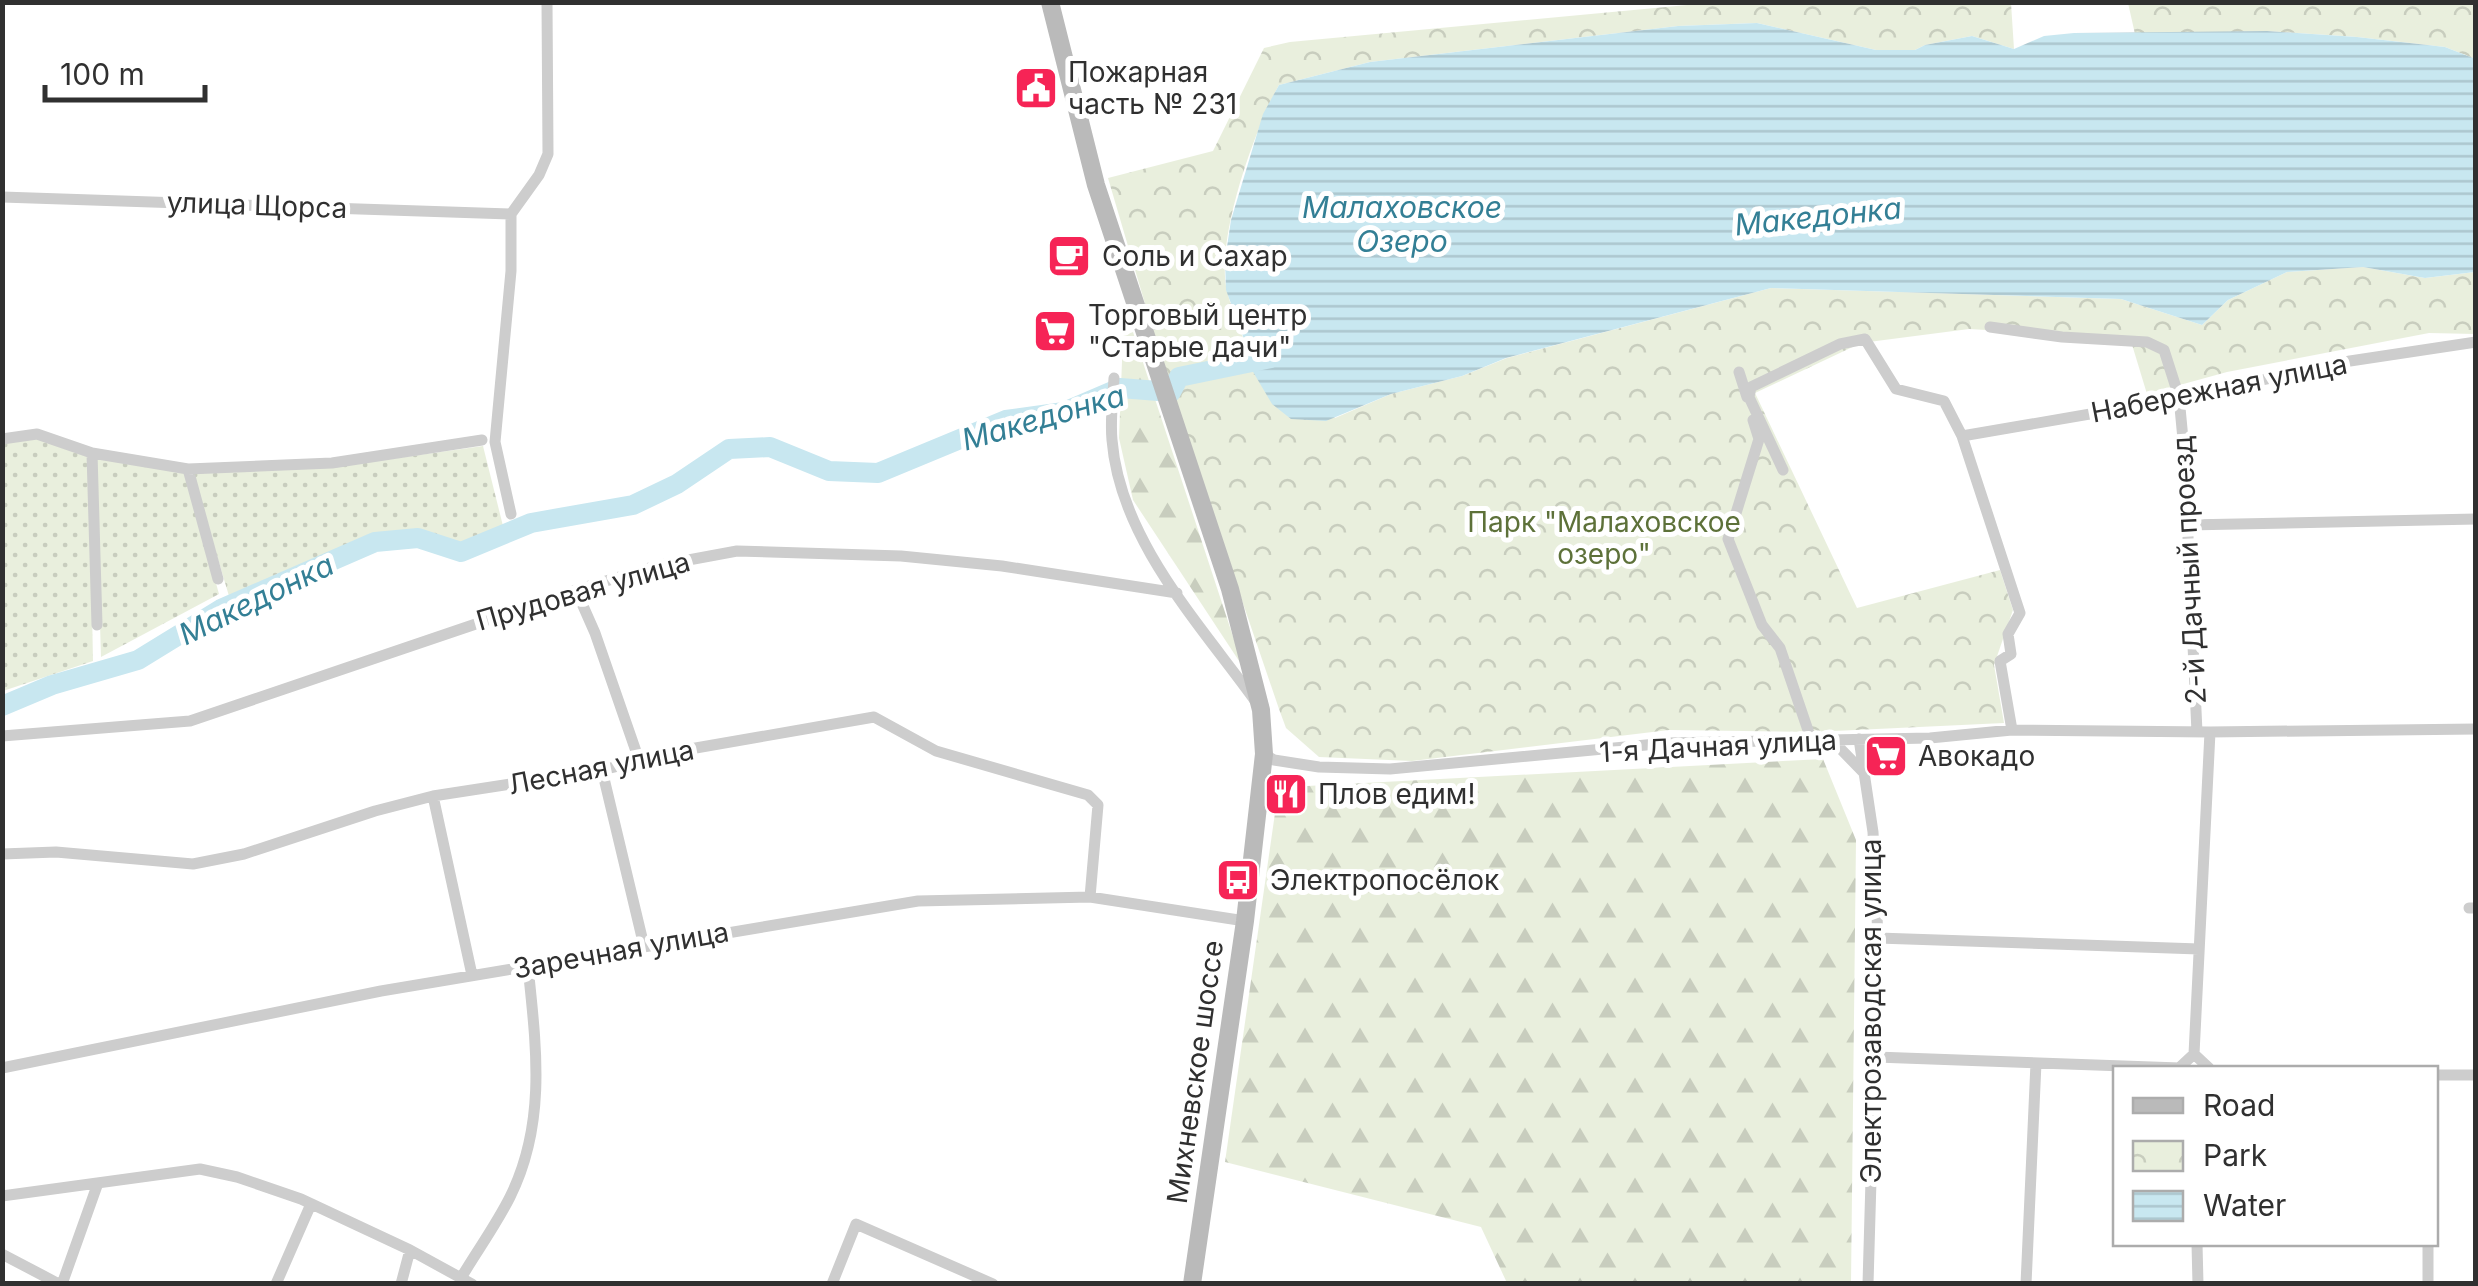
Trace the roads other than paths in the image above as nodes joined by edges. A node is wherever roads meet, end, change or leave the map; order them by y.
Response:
1 (546, 2) edge
2 (1050, 2) edge
3 (2, 197) edge
4 (511, 214) junction
5 (1990, 327) dead end
6 (2476, 342) edge
7 (1739, 372) dead end
8 (1114, 378) dead end
9 (2178, 397) junction
10 (1962, 436) junction
11 (2, 439) edge
12 (482, 440) dead end
13 (92, 453) junction
14 (188, 469) junction
15 (1783, 470) dead end
16 (511, 514) dead end
17 (2476, 519) edge
18 (2187, 525) junction
19 (218, 579) dead end
20 (576, 590) junction
21 (1178, 593) junction
22 (96, 625) dead end
23 (1261, 710) junction
24 (2476, 729) edge
25 (2012, 730) junction
26 (2203, 732) junction
27 (2, 736) edge
28 (1859, 739) junction
29 (1832, 740) junction
30 (1812, 742) junction
31 (1264, 754) junction
32 (639, 760) junction
33 (602, 770) junction
34 (1864, 773) junction
35 (433, 796) junction
36 (2, 854) edge
37 (1090, 897) junction
38 (1245, 921) junction
39 (1878, 938) junction
40 (644, 946) junction
41 (2199, 949) junction
42 (528, 967) junction
43 (472, 975) junction
44 (2194, 1054) junction
45 (1876, 1057) junction
46 (2036, 1062) junction
47 (2132, 1066) edge
48 (2182, 1066) edge
49 (2208, 1066) edge
50 (2, 1068) edge
51 (2438, 1075) edge
52 (2476, 1076) edge
53 (98, 1183) junction
54 (2, 1196) edge
55 (310, 1204) junction
56 (2197, 1246) edge
57 (2428, 1246) edge
58 (410, 1250) junction
59 (2, 1254) edge
60 (467, 1281) edge
61 (60, 1284) edge
62 (276, 1284) edge
63 (401, 1284) edge
64 (832, 1284) edge
65 (992, 1284) edge
66 (1192, 1284) edge
67 (1868, 1284) edge
68 (2026, 1284) edge
69 (2198, 1284) edge
70 (2428, 1284) edge

1 - 4 street
2 - 23 main road, Михневское шоссе
3 - 4 street, улица Щорса
4 - 16 street
5 - 9 street, 2-й Дачный проезд
6 - 9 street, Набережная улица
7 - 30 street
8 - 21 street
9 - 10 street, Набережная улица
9 - 18 street, 2-й Дачный проезд
10 - 15 street
10 - 25 street
11 - 13 street
12 - 14 street
13 - 14 street
13 - 22 street
14 - 19 street
17 - 18 street
18 - 26 street, 2-й Дачный проезд
20 - 21 street, Прудовая улица
20 - 27 street, Прудовая улица
20 - 32 street
21 - 23 street
23 - 31 main road, Михневское шоссе
24 - 26 street, 1-я Дачная улица
25 - 26 street, 1-я Дачная улица
25 - 28 street, 1-я Дачная улица
26 - 41 street, 2-й Дачный проезд
28 - 29 street, 1-я Дачная улица
28 - 34 street, Электрозаводская улица
29 - 30 street, 1-я Дачная улица
29 - 34 street
30 - 31 street, 1-я Дачная улица
31 - 38 main road, Михневское шоссе
32 - 33 street, Лесная улица
32 - 37 street, Лесная улица
33 - 35 street, Лесная улица
33 - 40 street
34 - 39 street, Электрозаводская улица
35 - 36 street, Лесная улица
35 - 43 street
37 - 38 street, Заречная улица
37 - 40 street, Заречная улица
38 - 66 main road, Михневское шоссе
39 - 41 street
39 - 45 street, Электрозаводская улица
40 - 42 street, Заречная улица
41 - 44 street, 2-й Дачный проезд
42 - 43 street, Заречная улица
42 - 60 street
43 - 50 street, Заречная улица
44 - 48 street
44 - 49 street
45 - 46 street
45 - 67 street, Электрозаводская улица
46 - 47 street
46 - 68 street
51 - 52 street
53 - 54 street
53 - 55 street
53 - 61 street
55 - 58 street
55 - 62 street
56 - 69 street
57 - 70 street
58 - 60 street
58 - 63 street
59 - 61 street
64 - 65 street

